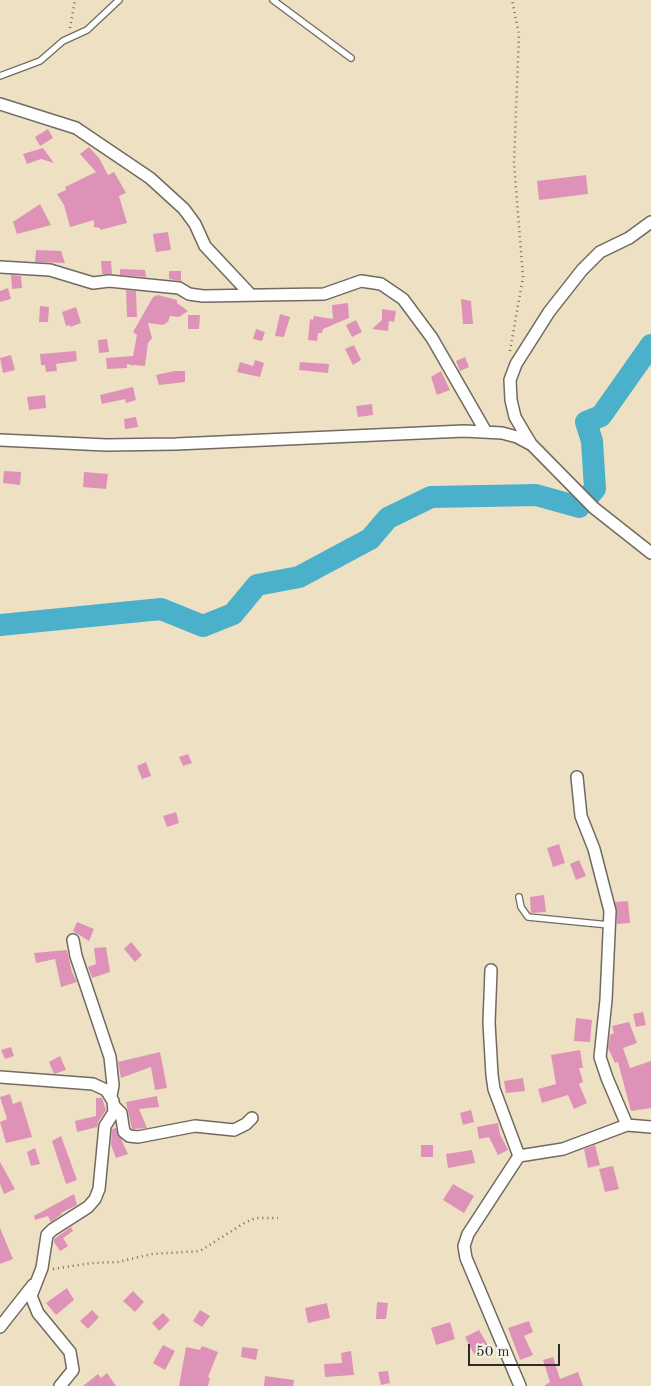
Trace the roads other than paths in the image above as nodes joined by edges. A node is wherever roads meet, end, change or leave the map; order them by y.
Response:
1 (119, 0) edge
2 (273, 0) edge
3 (350, 58) dead end
4 (0, 76) edge
5 (0, 104) edge
6 (651, 222) edge
7 (0, 268) edge
8 (250, 294) junction
9 (486, 432) junction
10 (0, 440) edge
11 (532, 445) junction
12 (651, 553) edge
13 (577, 777) dead end
14 (519, 897) dead end
15 (609, 925) junction
16 (73, 940) dead end
17 (491, 970) dead end
18 (0, 1077) edge
19 (112, 1101) junction
20 (252, 1118) dead end
21 (627, 1125) junction
22 (651, 1127) edge
23 (519, 1156) junction
24 (33, 1285) junction
25 (0, 1326) edge
26 (60, 1386) edge
27 (520, 1386) edge

1 - 4 lane
2 - 3 lane
5 - 8 street
6 - 11 street
7 - 8 street
8 - 9 street
9 - 10 street
9 - 11 street
11 - 12 street
13 - 15 street
14 - 15 lane
15 - 21 street
16 - 19 street
17 - 23 street
18 - 19 street
19 - 20 street
19 - 24 street
21 - 22 street
21 - 23 street
23 - 27 street
24 - 25 street
24 - 26 street

